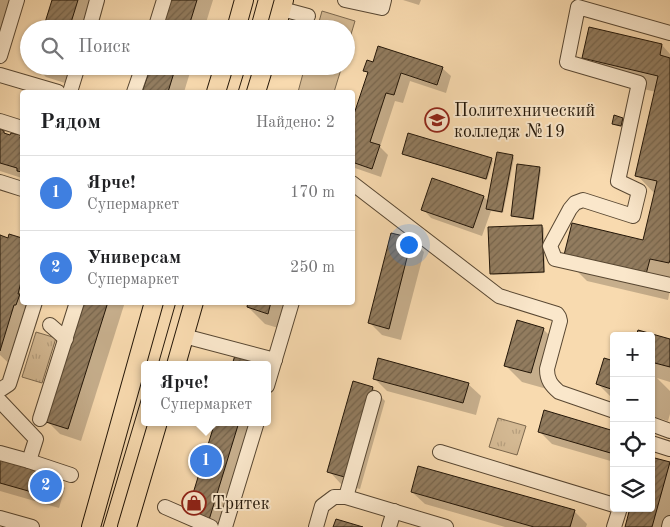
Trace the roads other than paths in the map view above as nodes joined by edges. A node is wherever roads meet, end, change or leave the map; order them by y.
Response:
1 (17, 0) edge
2 (97, 0) edge
3 (164, 0) edge
4 (244, 0) edge
5 (345, 0) edge
6 (384, 0) edge
7 (283, 4) edge
8 (308, 16) dead end
9 (91, 20) edge
10 (158, 20) edge
11 (238, 20) edge
12 (279, 20) edge
13 (670, 33) edge
14 (0, 56) edge
15 (0, 75) edge
16 (75, 75) edge
17 (140, 75) edge
18 (221, 75) edge
19 (261, 75) edge
20 (51, 90) edge
21 (71, 90) edge
22 (135, 90) edge
23 (217, 90) edge
24 (257, 90) edge
25 (0, 121) edge
26 (20, 127) edge
27 (0, 182) edge
28 (355, 185) edge
29 (20, 188) edge
30 (670, 285) edge
31 (34, 305) edge
32 (76, 305) edge
33 (153, 305) edge
34 (193, 305) edge
35 (291, 305) edge
36 (50, 325) dead end
37 (184, 336) junction
38 (66, 338) junction
39 (275, 360) junction
40 (177, 361) edge
41 (271, 373) edge
42 (3, 384) edge
43 (374, 398) dead end
44 (0, 400) edge
45 (610, 410) edge
46 (40, 419) dead end
47 (655, 425) edge
48 (157, 426) edge
49 (255, 426) edge
50 (670, 431) edge
51 (655, 444) edge
52 (670, 449) edge
53 (440, 452) dead end
54 (0, 453) edge
55 (29, 461) junction
56 (71, 475) dead end
57 (346, 496) junction
58 (610, 504) edge
59 (165, 507) dead end
60 (394, 511) junction
61 (619, 512) edge
62 (0, 518) edge
63 (670, 523) edge
64 (32, 527) edge
65 (91, 527) edge
66 (127, 527) edge
67 (210, 527) edge
68 (225, 527) edge
69 (316, 527) edge
70 (390, 527) edge
71 (445, 527) edge
72 (614, 527) edge
73 (669, 527) edge

1 - 14 street
2 - 9 street
3 - 10 street
4 - 11 main road
5 - 6 street
7 - 8 street
7 - 12 main road
13 - 30 street
15 - 20 street
16 - 21 street
17 - 22 street
18 - 23 main road
19 - 24 main road
25 - 26 street
27 - 29 street
28 - 45 street
31 - 42 street
32 - 38 street
33 - 65 main road
34 - 37 main road
35 - 39 street
36 - 38 street
37 - 39 street
37 - 40 main road
38 - 46 street
39 - 41 street
43 - 57 street
44 - 55 street
47 - 50 street
48 - 66 main road
49 - 68 street
51 - 52 street
53 - 58 street
54 - 55 street
55 - 56 street
57 - 60 street
57 - 69 street
59 - 67 street
60 - 70 street
60 - 71 street
61 - 72 street
62 - 64 street
63 - 73 street

